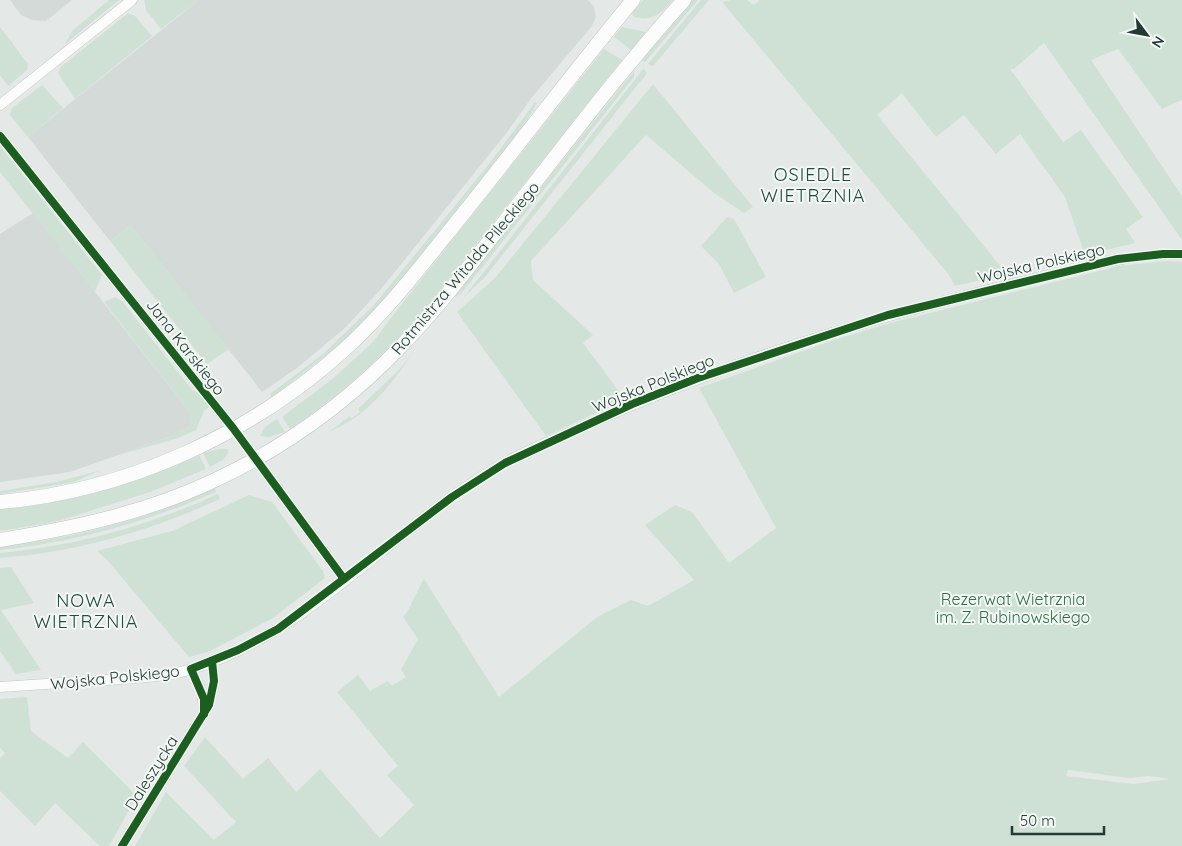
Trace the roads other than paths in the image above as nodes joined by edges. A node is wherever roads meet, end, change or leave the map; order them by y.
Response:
1 (132, 0) edge
2 (633, 0) edge
3 (684, 0) edge
4 (0, 105) edge
5 (0, 136) edge
6 (1182, 254) edge
7 (234, 428) junction
8 (256, 459) junction
9 (0, 502) edge
10 (0, 540) edge
11 (344, 579) junction
12 (212, 661) junction
13 (191, 669) junction
14 (0, 687) edge
15 (204, 714) junction
16 (122, 846) edge

1 - 4 street
2 - 7 main road, Rotmistrza Witolda Pileckiego
3 - 8 main road, Rotmistrza Witolda Pileckiego
5 - 7 street, Jana Karskiego
6 - 11 street, Wojska Polskiego
7 - 8 street, Jana Karskiego
7 - 9 main road, Rotmistrza Witolda Pileckiego
8 - 10 main road, Rotmistrza Witolda Pileckiego
8 - 11 street, Jana Karskiego
11 - 12 street, Wojska Polskiego
12 - 13 street, Wojska Polskiego
12 - 15 street, Daleszycka
13 - 14 street, Wojska Polskiego
13 - 15 street
15 - 16 street, Daleszycka

